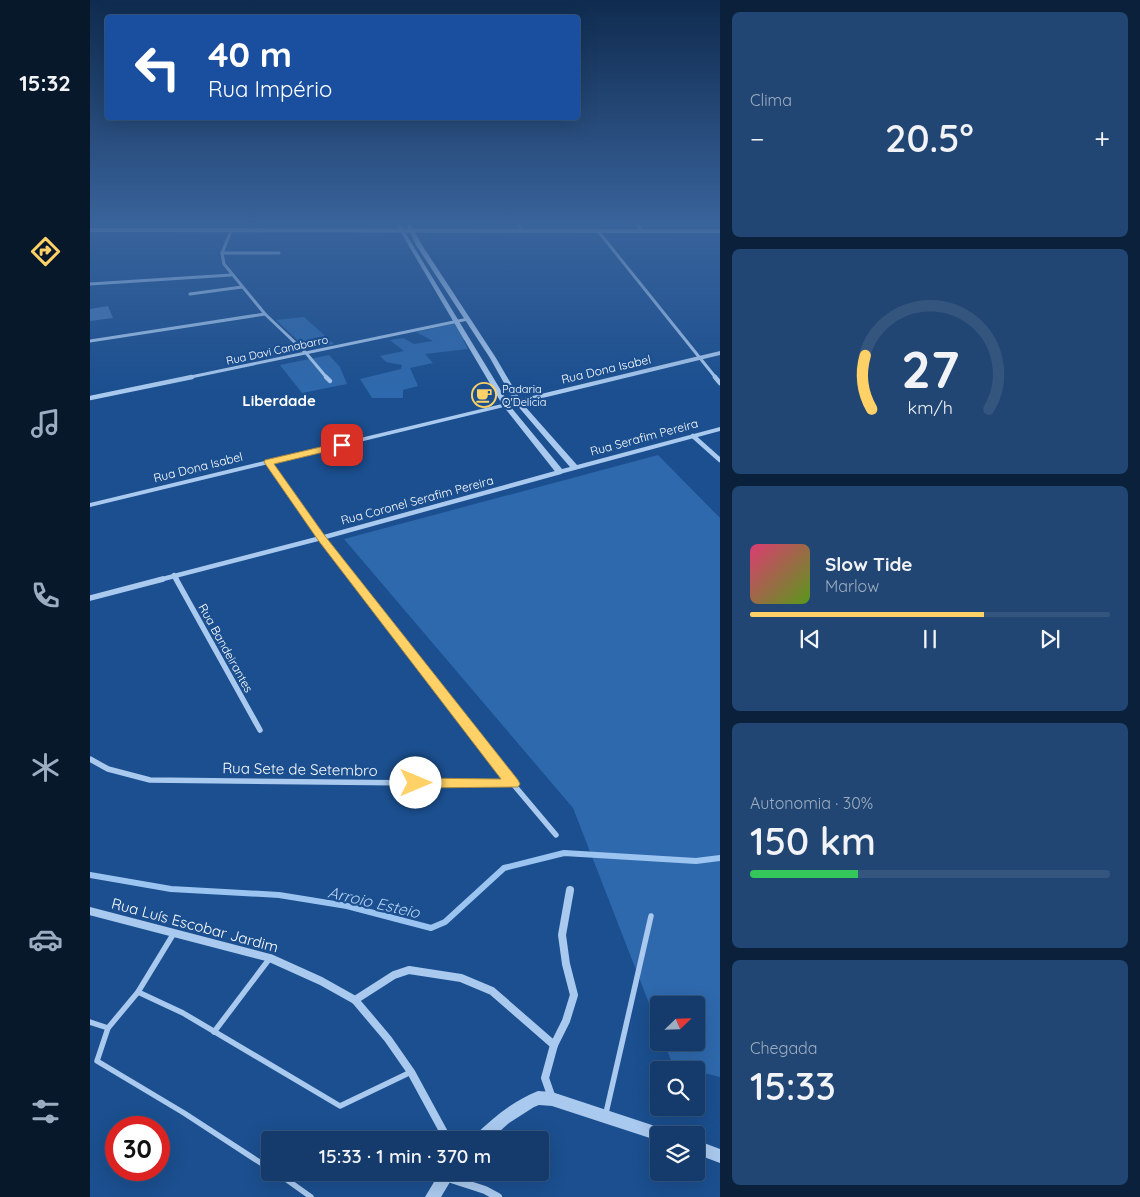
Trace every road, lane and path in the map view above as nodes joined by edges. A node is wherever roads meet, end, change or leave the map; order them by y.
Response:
1 (155, 280) edge
2 (235, 280) edge
3 (431, 280) edge
4 (442, 280) edge
5 (637, 280) edge
6 (90, 284) edge
7 (242, 287) junction
8 (448, 289) junction
9 (437, 290) junction
10 (190, 294) dead end
11 (459, 306) junction
12 (447, 307) junction
13 (265, 314) junction
14 (468, 319) junction
15 (456, 321) junction
16 (479, 338) junction
17 (467, 339) junction
18 (90, 341) edge
19 (306, 353) junction
20 (720, 353) edge
21 (493, 358) junction
22 (700, 358) junction
23 (480, 360) junction
24 (505, 380) junction
25 (330, 381) dead end
26 (492, 381) junction
27 (720, 383) edge
28 (90, 398) edge
29 (518, 402) junction
30 (506, 405) junction
31 (720, 429) edge
32 (693, 436) junction
33 (720, 460) edge
34 (268, 462) junction
35 (575, 468) junction
36 (560, 472) junction
37 (90, 505) edge
38 (321, 538) junction
39 (174, 575) junction
40 (90, 598) edge
41 (260, 730) dead end
42 (90, 759) edge
43 (513, 784) junction
44 (556, 835) dead end
45 (570, 890) dead end
46 (90, 911) edge
47 (651, 916) dead end
48 (174, 933) junction
49 (270, 958) junction
50 (138, 992) junction
51 (355, 1000) junction
52 (90, 1022) edge
53 (108, 1028) junction
54 (214, 1032) junction
55 (554, 1046) junction
56 (411, 1072) junction
57 (552, 1098) junction
58 (605, 1116) junction
59 (443, 1131) edge
60 (490, 1131) edge
61 (650, 1131) edge
62 (705, 1150) edge
63 (720, 1156) edge
64 (261, 1162) edge
65 (289, 1181) edge
66 (443, 1181) edge
67 (462, 1181) edge
68 (311, 1197) edge
69 (432, 1197) edge
70 (498, 1197) edge

1 - 6 street
2 - 7 street
3 - 9 street
4 - 8 street
5 - 22 street
7 - 10 street
7 - 13 street
8 - 9 street
8 - 11 street
9 - 12 street
11 - 12 street
11 - 14 street
12 - 15 street
13 - 18 street
13 - 19 street
14 - 15 street, Rua Davi Canabarro
14 - 16 street
15 - 17 street
15 - 19 street, Rua Davi Canabarro
16 - 17 street
16 - 21 street
17 - 23 street
19 - 25 street
19 - 28 street, Rua Davi Canabarro
20 - 22 street, Rua Dona Isabel
21 - 23 street
21 - 24 street
22 - 27 street
22 - 29 street, Rua Dona Isabel
23 - 26 street
24 - 26 street
24 - 29 street
26 - 30 street
29 - 30 street, Rua Dona Isabel
29 - 35 street
30 - 34 street, Rua Dona Isabel
30 - 36 street
31 - 32 street, Rua Serafim Pereira
32 - 33 street
32 - 35 street, Rua Serafim Pereira
34 - 37 street, Rua Dona Isabel
34 - 38 street
35 - 36 street, Rua Coronel Serafim Pereira
36 - 38 street, Rua Coronel Serafim Pereira
38 - 39 street, Rua Coronel Serafim Pereira
38 - 43 street
39 - 40 street, Rua Coronel Serafim Pereira
39 - 41 street, Rua Bandeirantes
42 - 43 street, Rua Sete de Setembro
43 - 44 street
45 - 55 street
46 - 48 street, Rua Luís Escobar Jardim
47 - 58 lane
48 - 49 street, Rua Luís Escobar Jardim
48 - 50 lane
49 - 51 street, Rua Luís Escobar Jardim
49 - 54 lane
50 - 53 lane
50 - 54 lane
51 - 55 street
51 - 56 street, Rua Luís Escobar Jardim
52 - 53 lane
53 - 64 lane
54 - 56 lane
55 - 57 street
56 - 59 street, Rua Luís Escobar Jardim
57 - 58 street
57 - 60 street
58 - 61 street
62 - 63 street
65 - 68 lane
66 - 69 street
67 - 70 street

